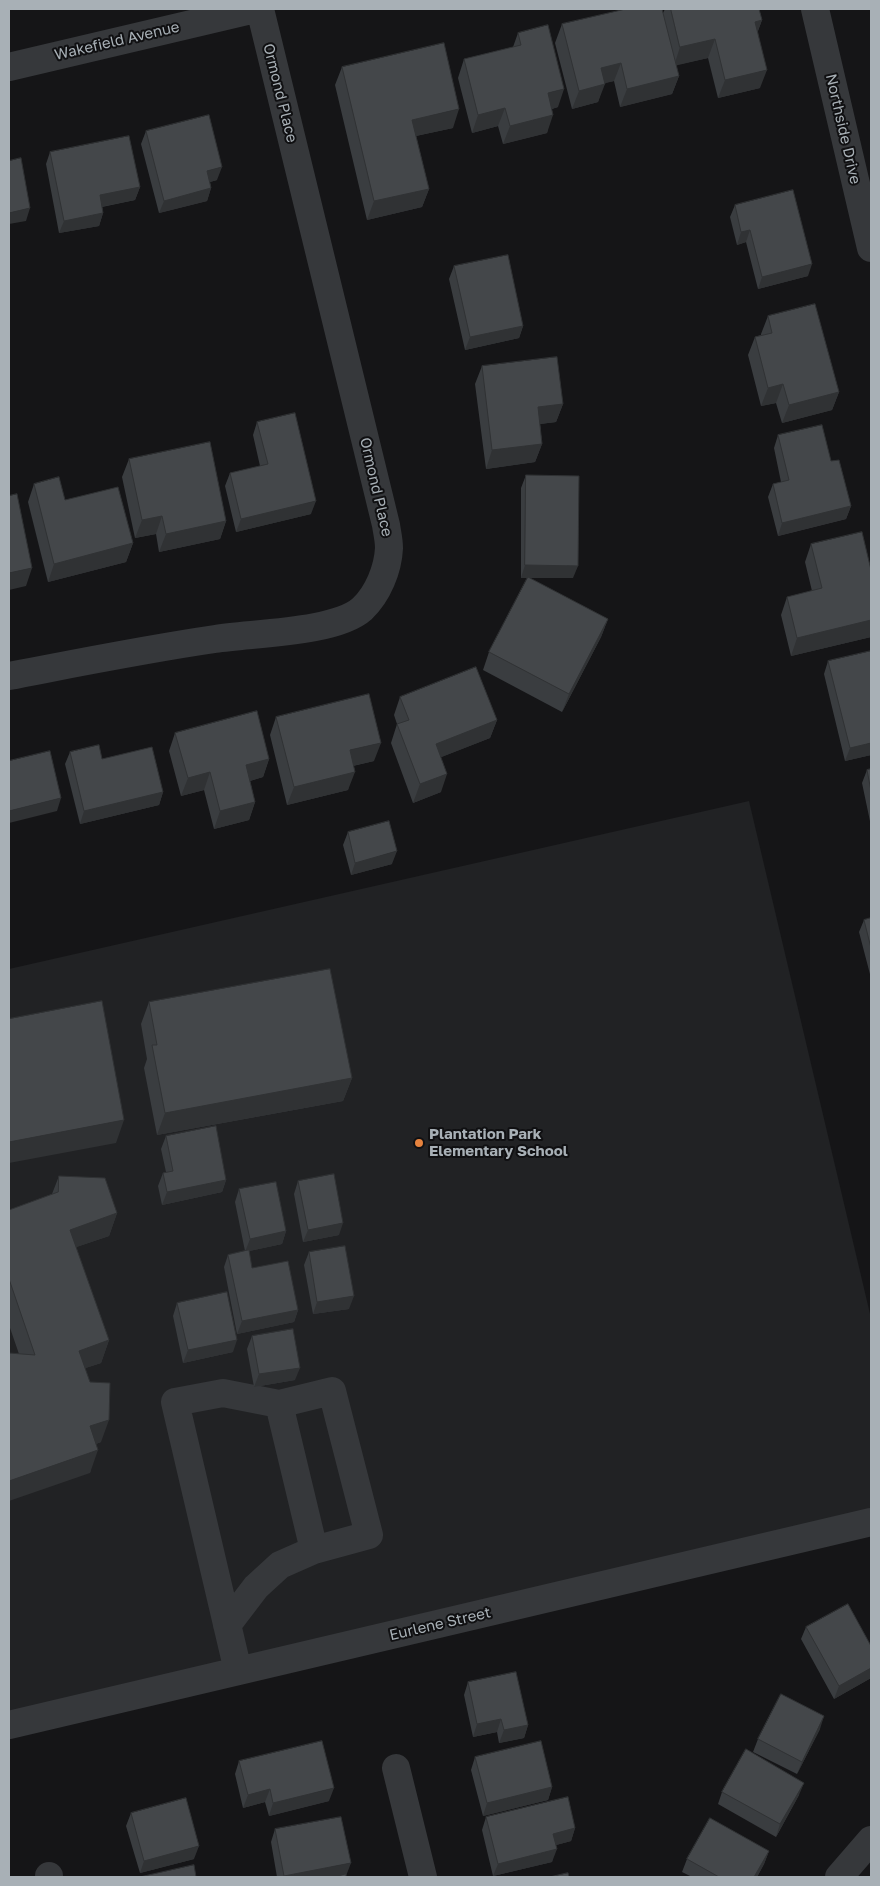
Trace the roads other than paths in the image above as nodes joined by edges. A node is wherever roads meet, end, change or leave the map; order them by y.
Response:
1 (255, 9) edge
2 (260, 9) edge
3 (815, 9) edge
4 (9, 67) edge
5 (871, 248) edge
6 (9, 676) edge
7 (279, 1404) junction
8 (871, 1522) edge
9 (314, 1550) junction
10 (227, 1624) junction
11 (238, 1671) junction
12 (9, 1725) edge
13 (396, 1768) dead end
14 (871, 1840) edge
15 (423, 1877) edge
16 (839, 1877) edge

1 - 4 street, Wakefield Avenue
2 - 6 street, Ormond Place
3 - 5 street, Northside Drive
7 - 9 street
7 - 9 street
7 - 10 street
8 - 11 street, Eurlene Street
9 - 10 street
10 - 11 street
11 - 12 street, Eurlene Street
13 - 15 street
14 - 16 street

